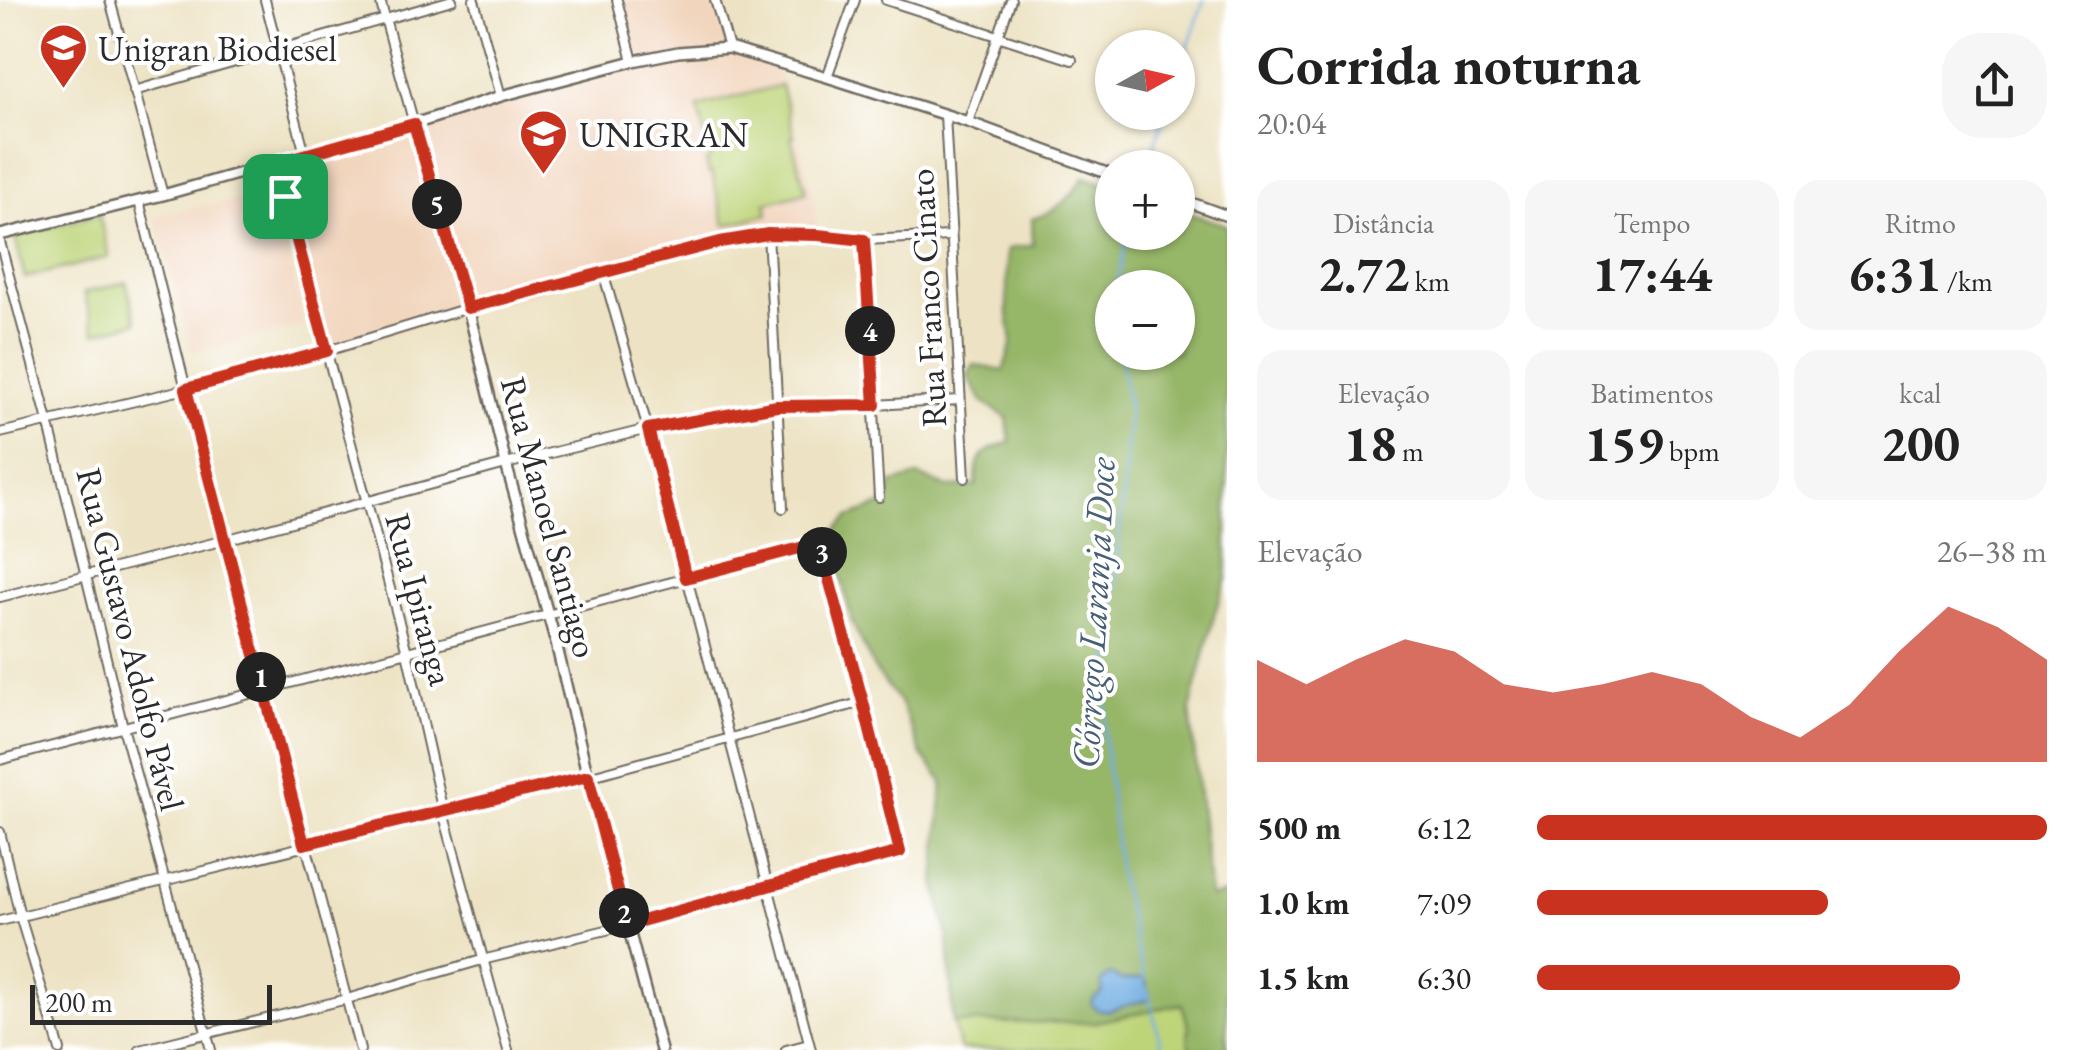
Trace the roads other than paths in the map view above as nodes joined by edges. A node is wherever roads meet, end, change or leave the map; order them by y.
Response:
1 (110, 0) edge
2 (264, 0) edge
3 (380, 0) edge
4 (452, 0) edge
5 (474, 0) edge
6 (617, 0) edge
7 (715, 0) edge
8 (854, 0) edge
9 (886, 0) edge
10 (1011, 0) edge
11 (386, 20) junction
12 (999, 36) junction
13 (278, 48) junction
14 (729, 48) junction
15 (1072, 60) dead end
16 (633, 61) junction
17 (827, 76) junction
18 (134, 91) junction
19 (501, 96) junction
20 (945, 115) junction
21 (968, 122) junction
22 (414, 124) junction
23 (305, 154) junction
24 (276, 163) junction
25 (1095, 169) edge
26 (163, 194) junction
27 (139, 201) junction
28 (1195, 204) edge
29 (1227, 216) edge
30 (768, 234) junction
31 (951, 236) junction
32 (0, 238) edge
33 (864, 240) junction
34 (603, 272) junction
35 (468, 308) junction
36 (327, 351) junction
37 (186, 389) junction
38 (959, 400) junction
39 (875, 405) junction
40 (777, 406) junction
41 (48, 421) junction
42 (648, 429) junction
43 (0, 433) edge
44 (506, 464) junction
45 (964, 478) dead end
46 (879, 497) dead end
47 (366, 502) junction
48 (783, 508) dead end
49 (225, 540) junction
50 (84, 576) junction
51 (686, 578) junction
52 (0, 597) edge
53 (548, 615) junction
54 (408, 652) junction
55 (264, 690) junction
56 (863, 702) junction
57 (123, 728) junction
58 (728, 738) junction
59 (0, 760) edge
60 (588, 776) junction
61 (444, 812) junction
62 (0, 832) edge
63 (304, 844) junction
64 (166, 882) junction
65 (768, 886) junction
66 (20, 916) junction
67 (0, 920) edge
68 (627, 925) junction
69 (482, 960) junction
70 (347, 999) junction
71 (206, 1032) junction
72 (810, 1047) edge
73 (60, 1050) edge
74 (140, 1050) edge
75 (211, 1050) edge
76 (360, 1050) edge
77 (508, 1050) edge
78 (661, 1050) edge
79 (786, 1050) edge

1 - 18 street
2 - 13 street
3 - 11 street, Rua Manoel Santiago
4 - 11 street
5 - 19 street
6 - 16 street
7 - 14 street
8 - 17 street
9 - 12 street
10 - 12 street
11 - 13 street
11 - 22 street, Rua Manoel Santiago
12 - 15 street
12 - 21 street
13 - 18 street
13 - 23 street
14 - 16 street
14 - 17 street
16 - 19 street
17 - 20 street
18 - 26 street
19 - 22 street
20 - 21 street
20 - 31 street, Rua Franco Cinato
21 - 25 street
22 - 23 street
22 - 35 street, Rua Manoel Santiago
23 - 24 street
24 - 26 street
24 - 36 street, Rua Ipiranga
26 - 27 street
27 - 32 street
27 - 37 street
28 - 29 street
30 - 33 street
30 - 34 street
30 - 40 street
31 - 33 street
31 - 38 street, Rua Franco Cinato
32 - 41 street, Rua Gustavo Adolfo Pável
33 - 39 street
34 - 35 street
34 - 42 street
35 - 36 street
35 - 44 street, Rua Manoel Santiago
36 - 37 street
36 - 47 street, Rua Ipiranga
37 - 41 street
37 - 49 street
38 - 39 street
38 - 45 street, Rua Franco Cinato
39 - 40 street
39 - 46 street
40 - 42 street
40 - 48 street
41 - 43 street
41 - 50 street, Rua Gustavo Adolfo Pável
42 - 44 street
42 - 51 street
44 - 47 street
44 - 53 street, Rua Manoel Santiago
47 - 49 street
47 - 54 street, Rua Ipiranga
49 - 50 street
49 - 55 street
50 - 52 street
50 - 57 street, Rua Gustavo Adolfo Pável
51 - 53 street
51 - 56 street
51 - 58 street
53 - 54 street
53 - 60 street, Rua Manoel Santiago
54 - 55 street
54 - 61 street, Rua Ipiranga
55 - 57 street
55 - 63 street
56 - 58 street
56 - 65 street
57 - 59 street
57 - 64 street, Rua Gustavo Adolfo Pável
58 - 60 street
58 - 65 street
60 - 61 street
60 - 68 street, Rua Manoel Santiago
61 - 63 street
61 - 69 street, Rua Ipiranga
62 - 66 street
63 - 64 street
63 - 70 street
64 - 66 street
64 - 71 street, Rua Gustavo Adolfo Pável
65 - 68 street
65 - 72 street
66 - 67 street
66 - 73 street
68 - 69 street
68 - 78 street, Rua Manoel Santiago
69 - 70 street
69 - 77 street, Rua Ipiranga
70 - 71 street
70 - 76 street
71 - 74 street
71 - 75 street, Rua Gustavo Adolfo Pável
72 - 79 street

